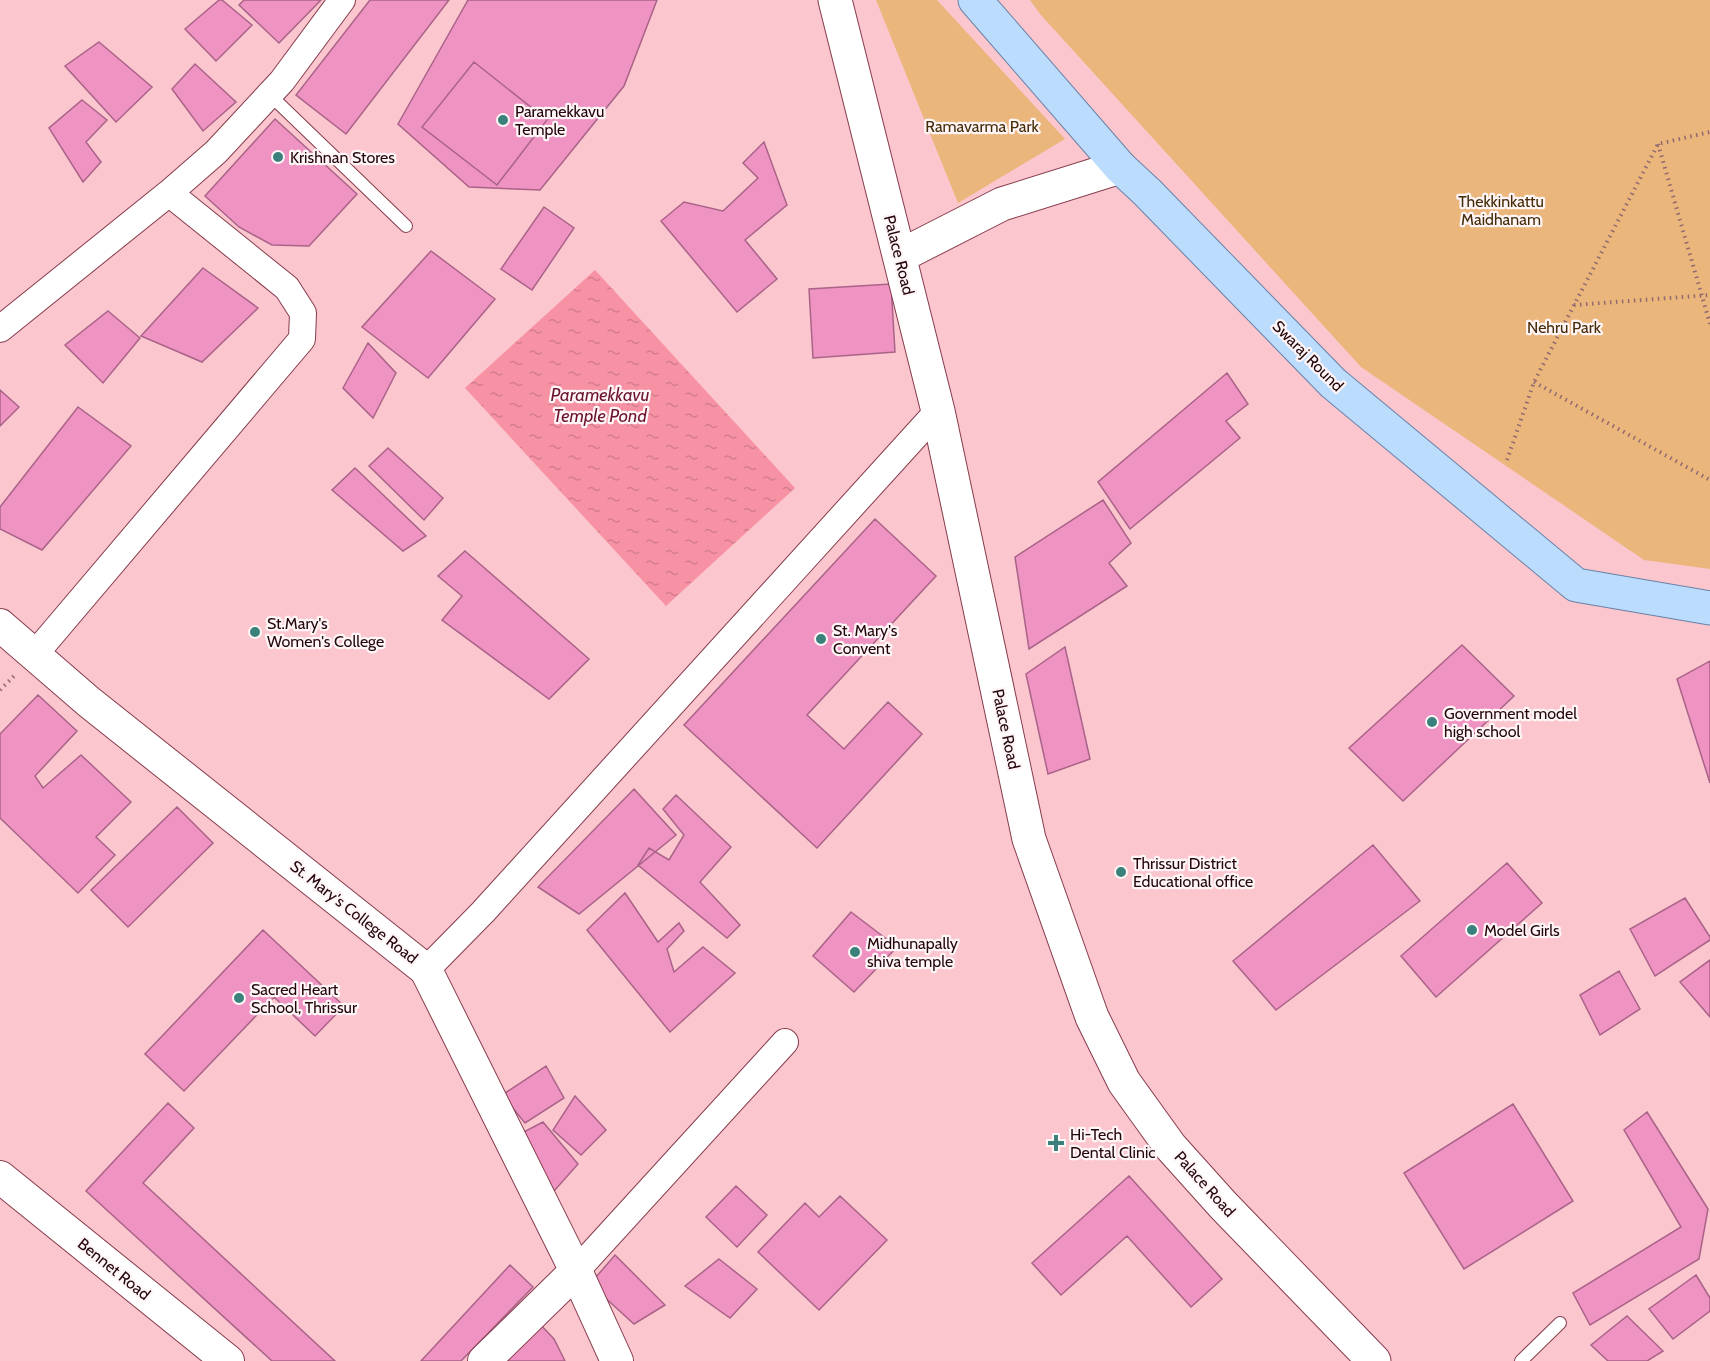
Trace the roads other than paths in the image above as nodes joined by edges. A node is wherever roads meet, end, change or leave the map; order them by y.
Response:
1 (342, 0) edge
2 (835, 0) edge
3 (975, 0) edge
4 (269, 94) junction
5 (1120, 167) junction
6 (169, 193) junction
7 (406, 226) dead end
8 (900, 256) junction
9 (0, 329) edge
10 (938, 411) junction
11 (1710, 608) edge
12 (0, 625) edge
13 (35, 654) junction
14 (426, 970) junction
15 (785, 1042) dead end
16 (0, 1177) edge
17 (576, 1271) junction
18 (1560, 1323) dead end
19 (228, 1361) edge
20 (484, 1361) edge
21 (617, 1361) edge
22 (1374, 1361) edge
23 (1521, 1361) edge

1 - 4 street
2 - 8 main road, Palace Road
3 - 5 main road, Swaraj Round
4 - 6 street
4 - 7 lane
5 - 8 main road
5 - 11 main road, Swaraj Round
6 - 9 street
6 - 13 street
8 - 10 main road, Palace Road
10 - 14 street
10 - 22 main road, Palace Road
12 - 13 street, St. Mary's College Road
13 - 14 street, St. Mary's College Road
14 - 17 street, St. Mary's College Road
15 - 17 street
16 - 19 street, Bennet Road
17 - 20 street
17 - 21 street, St. Mary's College Road
18 - 23 lane

